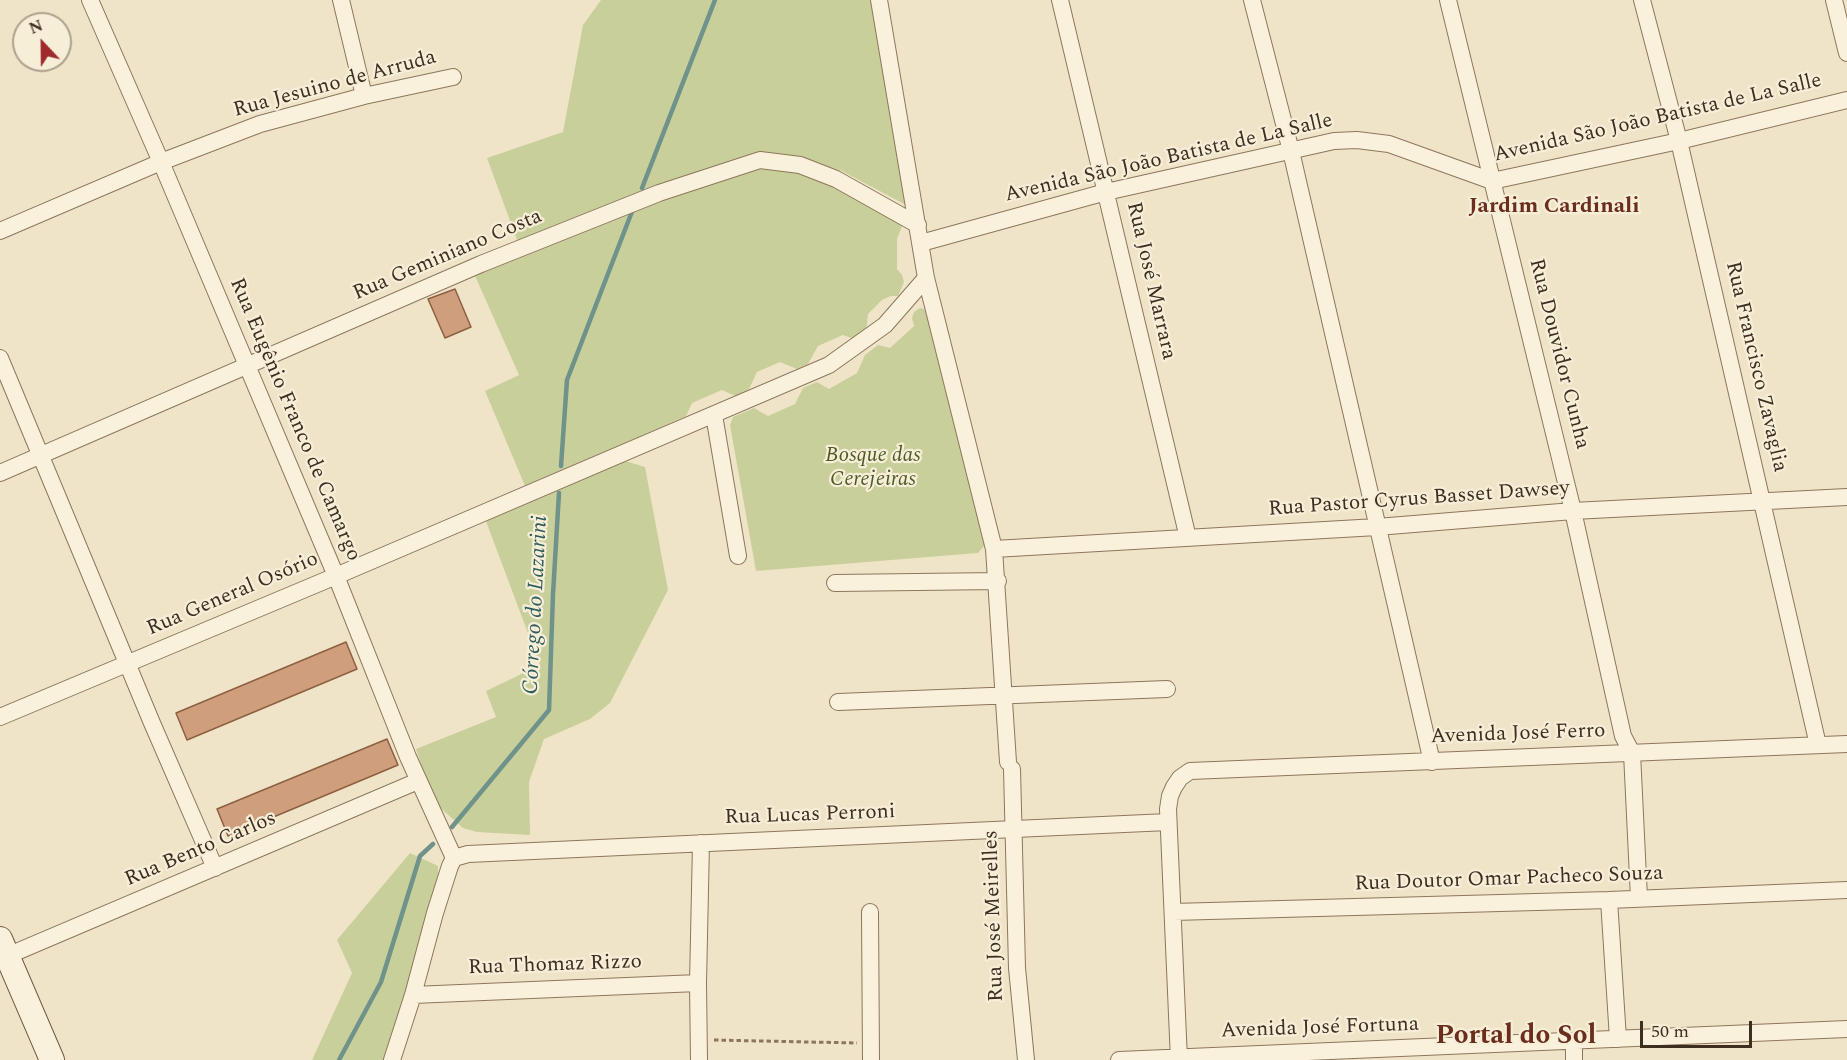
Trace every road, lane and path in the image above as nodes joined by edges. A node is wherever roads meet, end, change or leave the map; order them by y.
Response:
1 (90, 0) edge
2 (341, 0) edge
3 (879, 0) edge
4 (1060, 0) edge
5 (1252, 0) edge
6 (1448, 0) edge
7 (1642, 0) edge
8 (1834, 0) edge
9 (1847, 53) edge
10 (453, 77) dead end
11 (364, 96) junction
12 (1847, 100) edge
13 (1679, 141) junction
14 (1291, 150) junction
15 (161, 162) junction
16 (1492, 181) junction
17 (1106, 192) junction
18 (918, 225) junction
19 (0, 231) edge
20 (921, 243) junction
21 (926, 278) junction
22 (0, 358) edge
23 (247, 366) junction
24 (714, 415) junction
25 (42, 456) junction
26 (0, 473) edge
27 (1847, 497) edge
28 (1764, 503) junction
29 (1573, 511) junction
30 (1377, 527) junction
31 (1188, 538) junction
32 (994, 549) junction
33 (738, 556) dead end
34 (336, 576) junction
35 (998, 581) junction
36 (835, 584) dead end
37 (127, 663) junction
38 (1167, 689) dead end
39 (1003, 695) junction
40 (838, 702) dead end
41 (0, 717) edge
42 (1847, 744) edge
43 (1818, 745) junction
44 (1632, 753) junction
45 (1432, 762) junction
46 (418, 781) junction
47 (1168, 822) junction
48 (1013, 830) junction
49 (701, 843) junction
50 (454, 858) junction
51 (215, 868) junction
52 (1847, 890) edge
53 (1639, 898) junction
54 (1609, 900) junction
55 (870, 912) dead end
56 (1173, 912) junction
57 (2, 951) edge
58 (698, 983) junction
59 (413, 995) junction
60 (1847, 1029) edge
61 (700, 1039) junction
62 (1618, 1039) junction
63 (1574, 1042) junction
64 (871, 1052) edge
65 (1179, 1058) edge
66 (52, 1060) edge
67 (392, 1060) edge
68 (699, 1060) edge
69 (1026, 1060) edge
70 (1119, 1060) edge
71 (1574, 1060) edge

1 - 15 street, Rua Eugênio Franco de Camargo
2 - 11 street
3 - 18 street, Rua José Meirelles
4 - 17 street, Rua José Marrara
5 - 14 street
6 - 16 street, Rua Douvidor Cunha
7 - 13 street, Rua Francisco Zavaglia
8 - 9 street
10 - 11 street, Rua Jesuino de Arruda
11 - 15 street, Rua Jesuino de Arruda
12 - 13 street, Avenida São João Batista de La Salle
13 - 16 street, Avenida São João Batista de La Salle
13 - 28 street, Rua Francisco Zavaglia
14 - 16 street, Avenida São João Batista de La Salle
14 - 17 street, Avenida São João Batista de La Salle
14 - 30 street
15 - 19 street, Rua Jesuino de Arruda
15 - 23 street, Rua Eugênio Franco de Camargo
16 - 29 street, Rua Douvidor Cunha
17 - 20 street, Avenida São João Batista de La Salle
17 - 31 street, Rua José Marrara
18 - 20 street, Rua José Meirelles
18 - 23 street, Rua Geminiano Costa
20 - 21 street, Rua José Meirelles
21 - 24 street, Rua General Osório
21 - 32 street, Rua José Meirelles
22 - 25 street
23 - 25 street, Rua Geminiano Costa
23 - 34 street, Rua Eugênio Franco de Camargo
24 - 33 street
24 - 34 street, Rua General Osório
25 - 26 street, Rua Geminiano Costa
25 - 37 street
27 - 28 street, Rua Pastor Cyrus Basset Dawsey
28 - 29 street, Rua Pastor Cyrus Basset Dawsey
28 - 43 street, Rua Francisco Zavaglia
29 - 30 street, Rua Pastor Cyrus Basset Dawsey
29 - 44 street, Rua Douvidor Cunha
30 - 31 street, Rua Pastor Cyrus Basset Dawsey
30 - 45 street
31 - 32 street, Rua Pastor Cyrus Basset Dawsey
32 - 35 street, Rua José Meirelles
34 - 37 street, Rua General Osório
34 - 46 street, Rua Eugênio Franco de Camargo
35 - 36 street
35 - 39 street, Rua José Meirelles
37 - 41 street, Rua General Osório
37 - 51 street
38 - 39 street
39 - 40 street
39 - 48 street, Rua José Meirelles
42 - 43 street, Avenida José Ferro
43 - 44 street, Avenida José Ferro
44 - 45 street, Avenida José Ferro
44 - 53 street, Rua Douvidor Cunha
45 - 47 street, Avenida José Ferro
46 - 50 street, Rua Eugênio Franco de Camargo
46 - 51 street, Rua Bento Carlos
47 - 48 street, Rua Lucas Perroni
47 - 56 street
48 - 49 street, Rua Lucas Perroni
48 - 69 street, Rua José Meirelles
49 - 50 street, Rua Lucas Perroni
49 - 58 street
50 - 59 street
51 - 57 street, Rua Bento Carlos
52 - 53 street, Rua Doutor Omar Pacheco Souza
53 - 54 street, Rua Doutor Omar Pacheco Souza
54 - 56 street, Rua Doutor Omar Pacheco Souza
54 - 62 street
55 - 64 street
56 - 65 street
57 - 66 street
58 - 59 street, Rua Thomaz Rizzo
58 - 61 street
59 - 67 street
60 - 62 street, Avenida José Fortuna
61 - 64 path
61 - 68 street
62 - 63 street, Avenida José Fortuna
63 - 65 street, Avenida José Fortuna
63 - 71 street
65 - 70 street, Avenida José Fortuna

